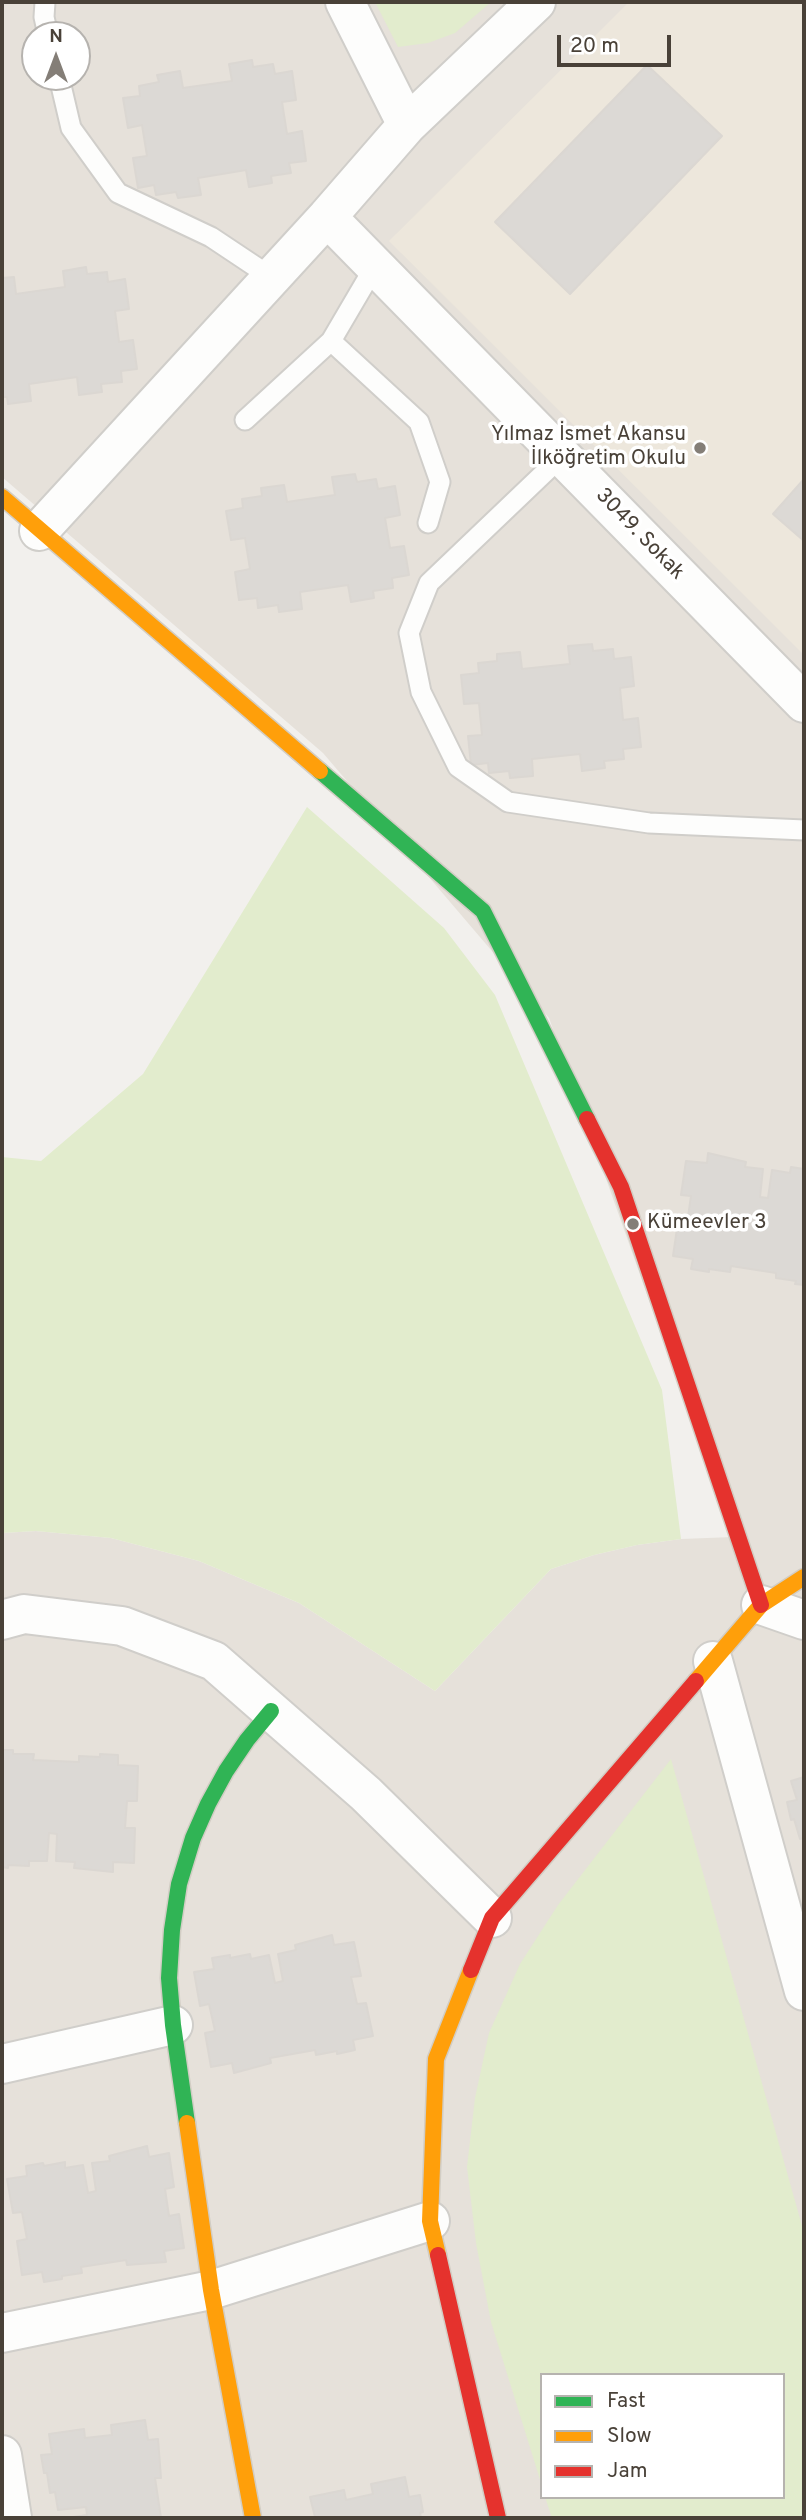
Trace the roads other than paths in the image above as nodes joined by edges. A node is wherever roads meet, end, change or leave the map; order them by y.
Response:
1 (45, 2) edge
2 (345, 2) edge
3 (536, 2) edge
4 (45, 21) edge
5 (62, 91) edge
6 (407, 125) junction
7 (327, 217) junction
8 (375, 266) junction
9 (271, 277) junction
10 (331, 341) junction
11 (245, 420) dead end
12 (562, 456) junction
13 (2, 497) edge
14 (429, 523) dead end
15 (40, 531) junction
16 (804, 704) edge
17 (804, 830) edge
18 (804, 1577) edge
19 (761, 1605) junction
20 (2, 1620) edge
21 (804, 1620) edge
22 (713, 1661) junction
23 (271, 1711) junction
24 (492, 1918) junction
25 (804, 1991) edge
26 (173, 2025) junction
27 (2, 2064) edge
28 (430, 2221) junction
29 (211, 2290) junction
30 (2, 2333) edge
31 (2, 2455) edge
32 (12, 2518) edge
33 (253, 2518) edge
34 (498, 2518) edge

1 - 4 lane
2 - 6 street
3 - 6 street
5 - 9 lane
6 - 7 street
7 - 8 street, 3049. Sokak
7 - 9 street
8 - 10 lane
8 - 12 street, 3049. Sokak
9 - 15 street
10 - 11 lane
10 - 14 lane
12 - 16 street, 3049. Sokak
12 - 17 lane
13 - 15 street
15 - 19 street
18 - 19 street
19 - 21 street
19 - 22 street
20 - 23 street
22 - 24 street
22 - 25 street
23 - 24 street
23 - 26 street
24 - 28 street
26 - 27 street
26 - 29 street
28 - 29 street
28 - 34 street
29 - 30 street
29 - 33 street
31 - 32 street

